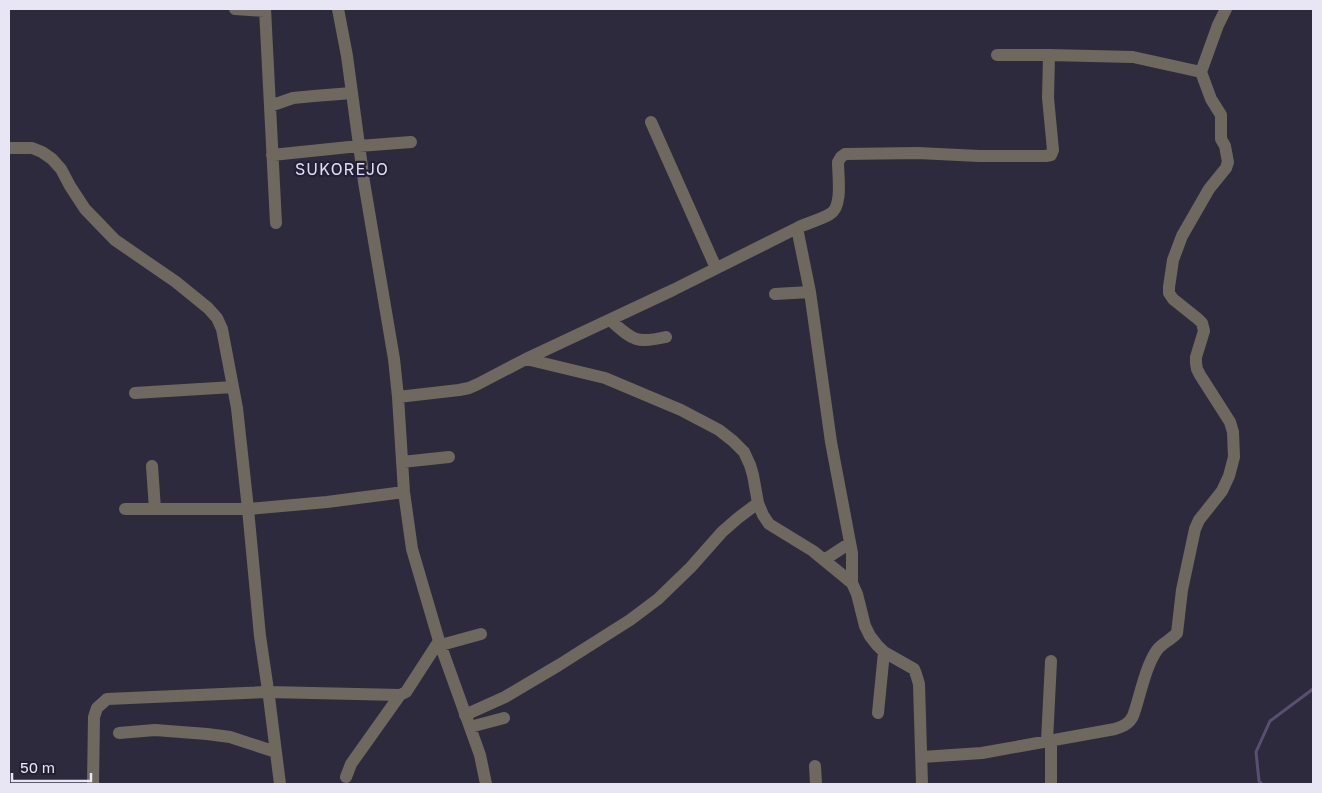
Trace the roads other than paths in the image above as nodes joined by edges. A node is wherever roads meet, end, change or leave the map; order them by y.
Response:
1 (235, 9) edge
2 (338, 9) edge
3 (1226, 9) edge
4 (265, 10) edge
5 (997, 55) dead end
6 (1050, 55) junction
7 (1202, 72) junction
8 (352, 93) junction
9 (270, 106) junction
10 (651, 122) dead end
11 (411, 142) dead end
12 (359, 146) junction
13 (9, 148) edge
14 (272, 155) junction
15 (276, 223) dead end
16 (797, 228) junction
17 (716, 268) junction
18 (810, 292) junction
19 (775, 294) dead end
20 (610, 320) junction
21 (666, 337) dead end
22 (526, 359) junction
23 (233, 387) junction
24 (135, 393) dead end
25 (398, 397) junction
26 (449, 457) dead end
27 (402, 462) junction
28 (152, 466) dead end
29 (404, 492) junction
30 (758, 504) junction
31 (125, 509) dead end
32 (155, 509) junction
33 (248, 509) junction
34 (850, 543) junction
35 (824, 560) junction
36 (852, 583) junction
37 (481, 634) dead end
38 (440, 643) junction
39 (884, 652) junction
40 (1051, 661) dead end
41 (268, 692) junction
42 (400, 695) junction
43 (878, 713) dead end
44 (504, 718) dead end
45 (467, 721) junction
46 (119, 733) dead end
47 (1049, 741) junction
48 (276, 752) junction
49 (922, 757) junction
50 (815, 766) dead end
51 (346, 777) dead end
52 (92, 784) edge
53 (280, 784) edge
54 (486, 784) edge
55 (816, 784) edge
56 (922, 784) edge
57 (1051, 784) edge

1 - 4 street
2 - 8 street
3 - 7 street
4 - 9 street
5 - 6 street
6 - 7 street
6 - 16 street
7 - 47 street
8 - 9 street
8 - 12 street
9 - 14 street
10 - 17 street
11 - 12 street
12 - 14 street
12 - 25 street
13 - 23 street
14 - 15 street
16 - 17 street
16 - 18 street
17 - 20 street
18 - 19 street
18 - 34 street
20 - 21 street
20 - 22 street
22 - 25 street
22 - 30 street
23 - 24 street
23 - 33 street
25 - 27 street
26 - 27 street
27 - 29 street
28 - 32 street
29 - 33 street
29 - 38 street
30 - 35 street
30 - 45 street
31 - 32 street
32 - 33 street
33 - 41 street
34 - 35 street
34 - 36 street
35 - 36 street
36 - 39 street
37 - 38 street
38 - 42 street
38 - 45 street
39 - 43 street
39 - 49 street
40 - 47 street
41 - 42 street
41 - 48 street
41 - 52 street
42 - 51 street
44 - 45 street
45 - 54 street
46 - 48 street
47 - 49 street
47 - 57 street
48 - 53 street
49 - 56 street
50 - 55 street

